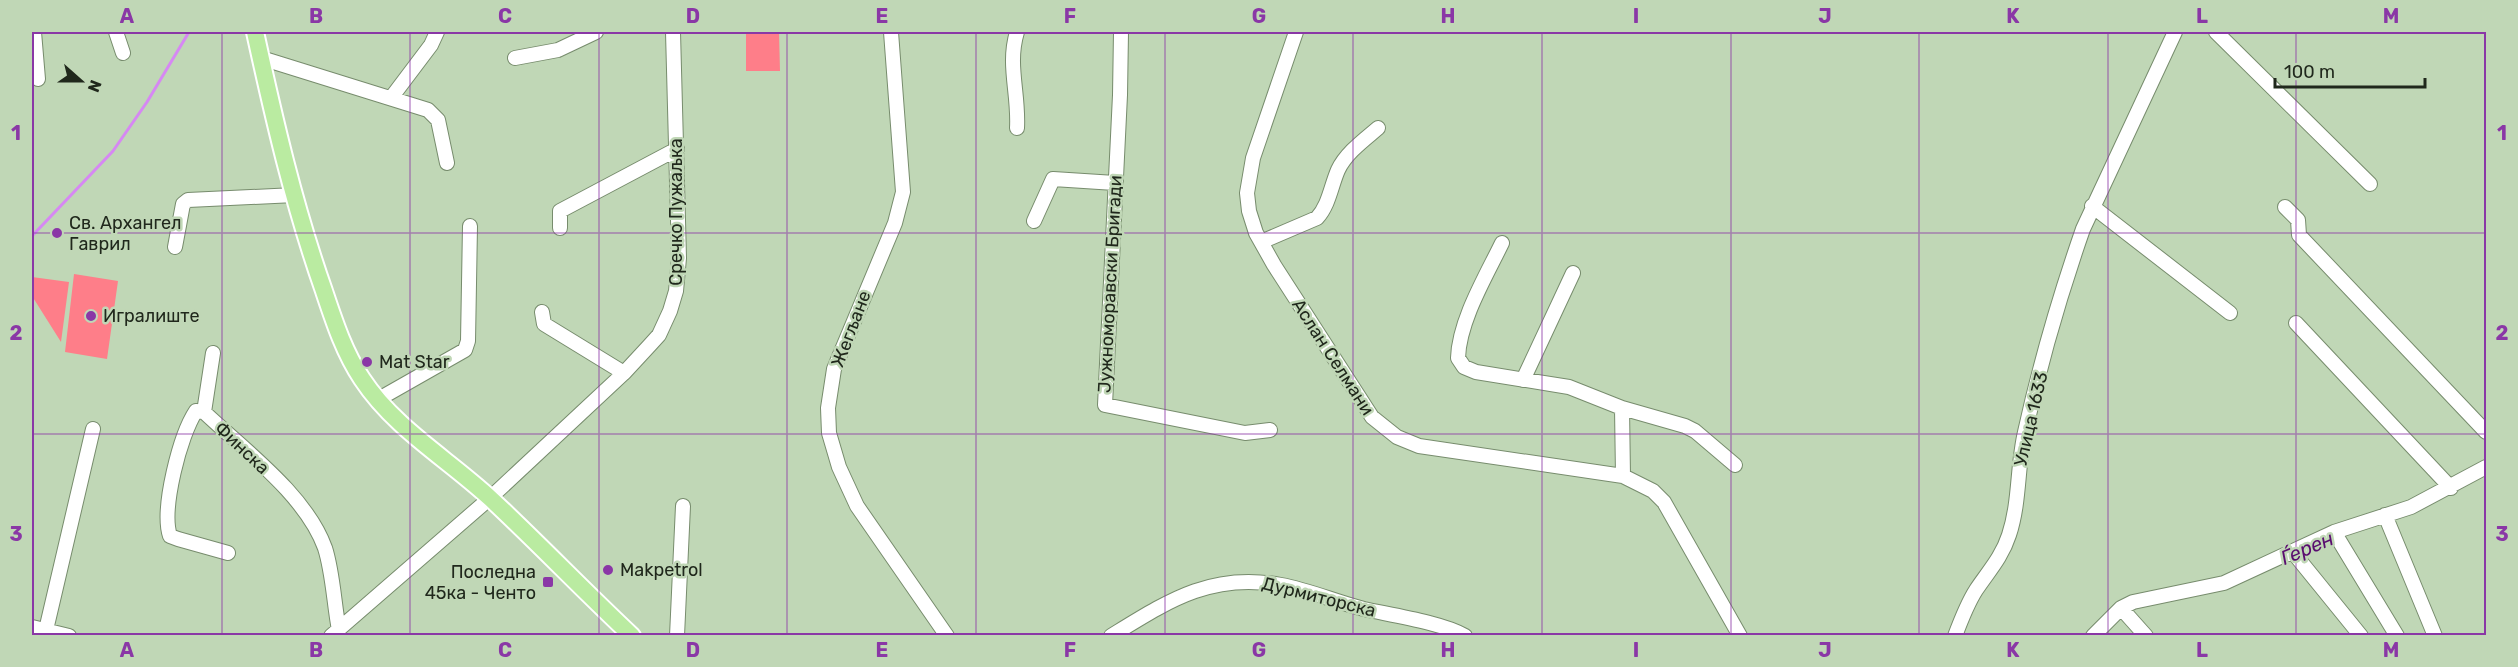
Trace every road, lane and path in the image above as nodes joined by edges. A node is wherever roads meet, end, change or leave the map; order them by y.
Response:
1 (34, 32) edge
2 (116, 32) edge
3 (255, 32) edge
4 (437, 32) edge
5 (596, 32) edge
6 (673, 32) edge
7 (891, 32) edge
8 (1017, 32) edge
9 (1121, 32) edge
10 (1296, 32) edge
11 (2175, 32) edge
12 (2216, 32) edge
13 (123, 53) dead end
14 (261, 58) junction
15 (515, 58) dead end
16 (38, 79) dead end
17 (391, 98) junction
18 (1017, 128) dead end
19 (1378, 128) dead end
20 (676, 149) junction
21 (447, 163) dead end
22 (1115, 183) junction
23 (2370, 184) dead end
24 (295, 195) junction
25 (2092, 206) junction
26 (2285, 207) dead end
27 (1034, 221) dead end
28 (470, 226) dead end
29 (560, 228) dead end
30 (1261, 242) junction
31 (1502, 243) dead end
32 (175, 247) dead end
33 (1573, 273) dead end
34 (542, 312) dead end
35 (2230, 313) dead end
36 (2296, 323) dead end
37 (213, 353) dead end
38 (624, 373) junction
39 (1523, 380) junction
40 (377, 400) junction
41 (1622, 408) junction
42 (204, 412) junction
43 (93, 429) dead end
44 (1270, 430) dead end
45 (2487, 432) edge
46 (1735, 465) dead end
47 (2487, 467) edge
48 (1623, 476) junction
49 (2451, 488) junction
50 (490, 498) junction
51 (683, 506) dead end
52 (2385, 515) junction
53 (2334, 532) junction
54 (2292, 551) junction
55 (228, 553) dead end
56 (2121, 608) junction
57 (37, 630) edge
58 (335, 633) edge
59 (69, 636) edge
60 (632, 636) edge
61 (677, 636) edge
62 (948, 636) edge
63 (1111, 636) edge
64 (1465, 636) edge
65 (1740, 636) edge
66 (1955, 636) edge
67 (2093, 636) edge
68 (2146, 636) edge
69 (2361, 636) edge
70 (2397, 636) edge
71 (2436, 636) edge

1 - 16 street
2 - 13 street
3 - 14 main road
4 - 17 street
5 - 15 street
6 - 20 street, Сречко Пужаљка
7 - 62 street, Жегљане
8 - 18 street
9 - 22 street, Јужноморавски Бригади
10 - 30 street, Аслан Селмани
11 - 25 street, Улица 1633
12 - 23 street
14 - 17 street
14 - 24 main road
17 - 21 street
19 - 30 street
20 - 29 street
20 - 38 street, Сречко Пужаљка
22 - 27 street
22 - 44 street, Јужноморавски Бригади
24 - 32 street
24 - 40 main road
25 - 35 street
25 - 66 street, Улица 1633
26 - 45 street
28 - 40 street
30 - 48 street, Аслан Селмани
31 - 39 street
33 - 39 street
34 - 38 street
36 - 49 street
37 - 42 street
38 - 50 street, Сречко Пужаљка
39 - 41 street
40 - 50 main road
41 - 46 street
41 - 48 street
42 - 55 street, Финска
42 - 58 street, Финска
43 - 57 street
47 - 49 street
48 - 65 street, Аслан Селмани
49 - 52 street
50 - 58 street, Финска
50 - 60 main road
51 - 61 street
52 - 53 street
52 - 71 street
53 - 54 street
53 - 70 street
54 - 56 street
54 - 69 street
56 - 67 street
56 - 68 street
57 - 59 street
63 - 64 street, Дурмиторска

